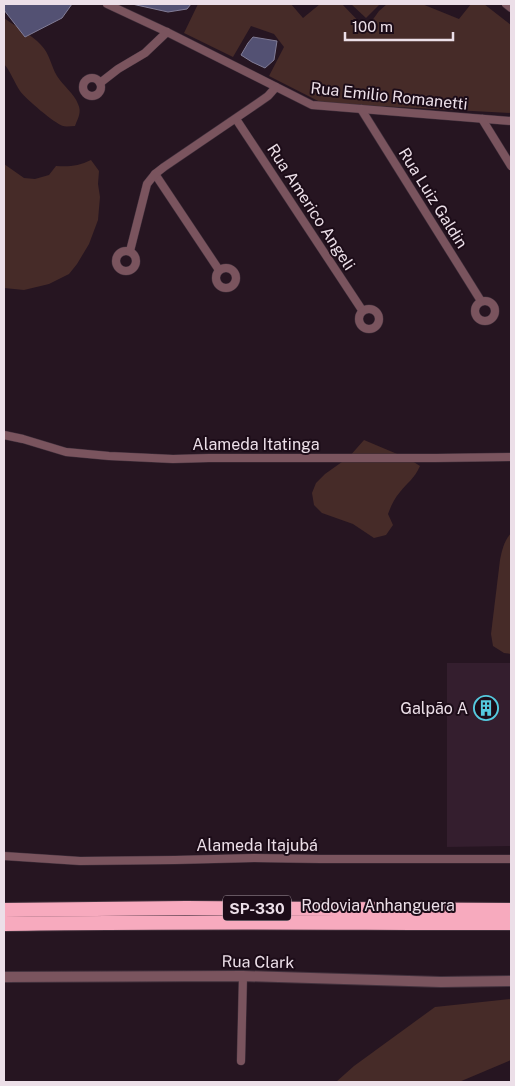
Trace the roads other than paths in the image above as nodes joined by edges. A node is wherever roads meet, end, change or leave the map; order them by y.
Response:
1 (107, 4) edge
2 (506, 4) edge
3 (511, 8) edge
4 (166, 32) junction
5 (100, 83) dead end
6 (276, 87) junction
7 (361, 109) junction
8 (236, 119) junction
9 (482, 119) junction
10 (511, 121) edge
11 (511, 166) edge
12 (155, 174) junction
13 (130, 251) dead end
14 (219, 270) dead end
15 (481, 301) dead end
16 (362, 310) dead end
17 (4, 435) edge
18 (511, 457) edge
19 (4, 856) edge
20 (511, 858) edge
21 (4, 910) edge
22 (511, 910) edge
23 (511, 923) edge
24 (4, 924) edge
25 (4, 976) edge
26 (243, 976) junction
27 (511, 981) edge
28 (240, 1061) dead end

1 - 4 street, Rua Emilio Romanetti
2 - 3 street
4 - 5 street
4 - 6 street, Rua Emilio Romanetti
6 - 7 street, Rua Emilio Romanetti
6 - 8 street
7 - 9 street, Rua Emilio Romanetti
7 - 15 street, Rua Luiz Galdin
8 - 12 street
8 - 16 street, Rua Americo Angeli
9 - 10 street, Rua Emilio Romanetti
9 - 11 street
12 - 13 street
12 - 14 street
17 - 18 street, Alameda Itatinga
19 - 20 street, Alameda Itajubá
21 - 22 highway, Rodovia Anhanguera / SP-330
23 - 24 highway, Rodovia Anhanguera / SP-330
25 - 26 street, Rua Clark
26 - 27 street, Rua Clark
26 - 28 street

